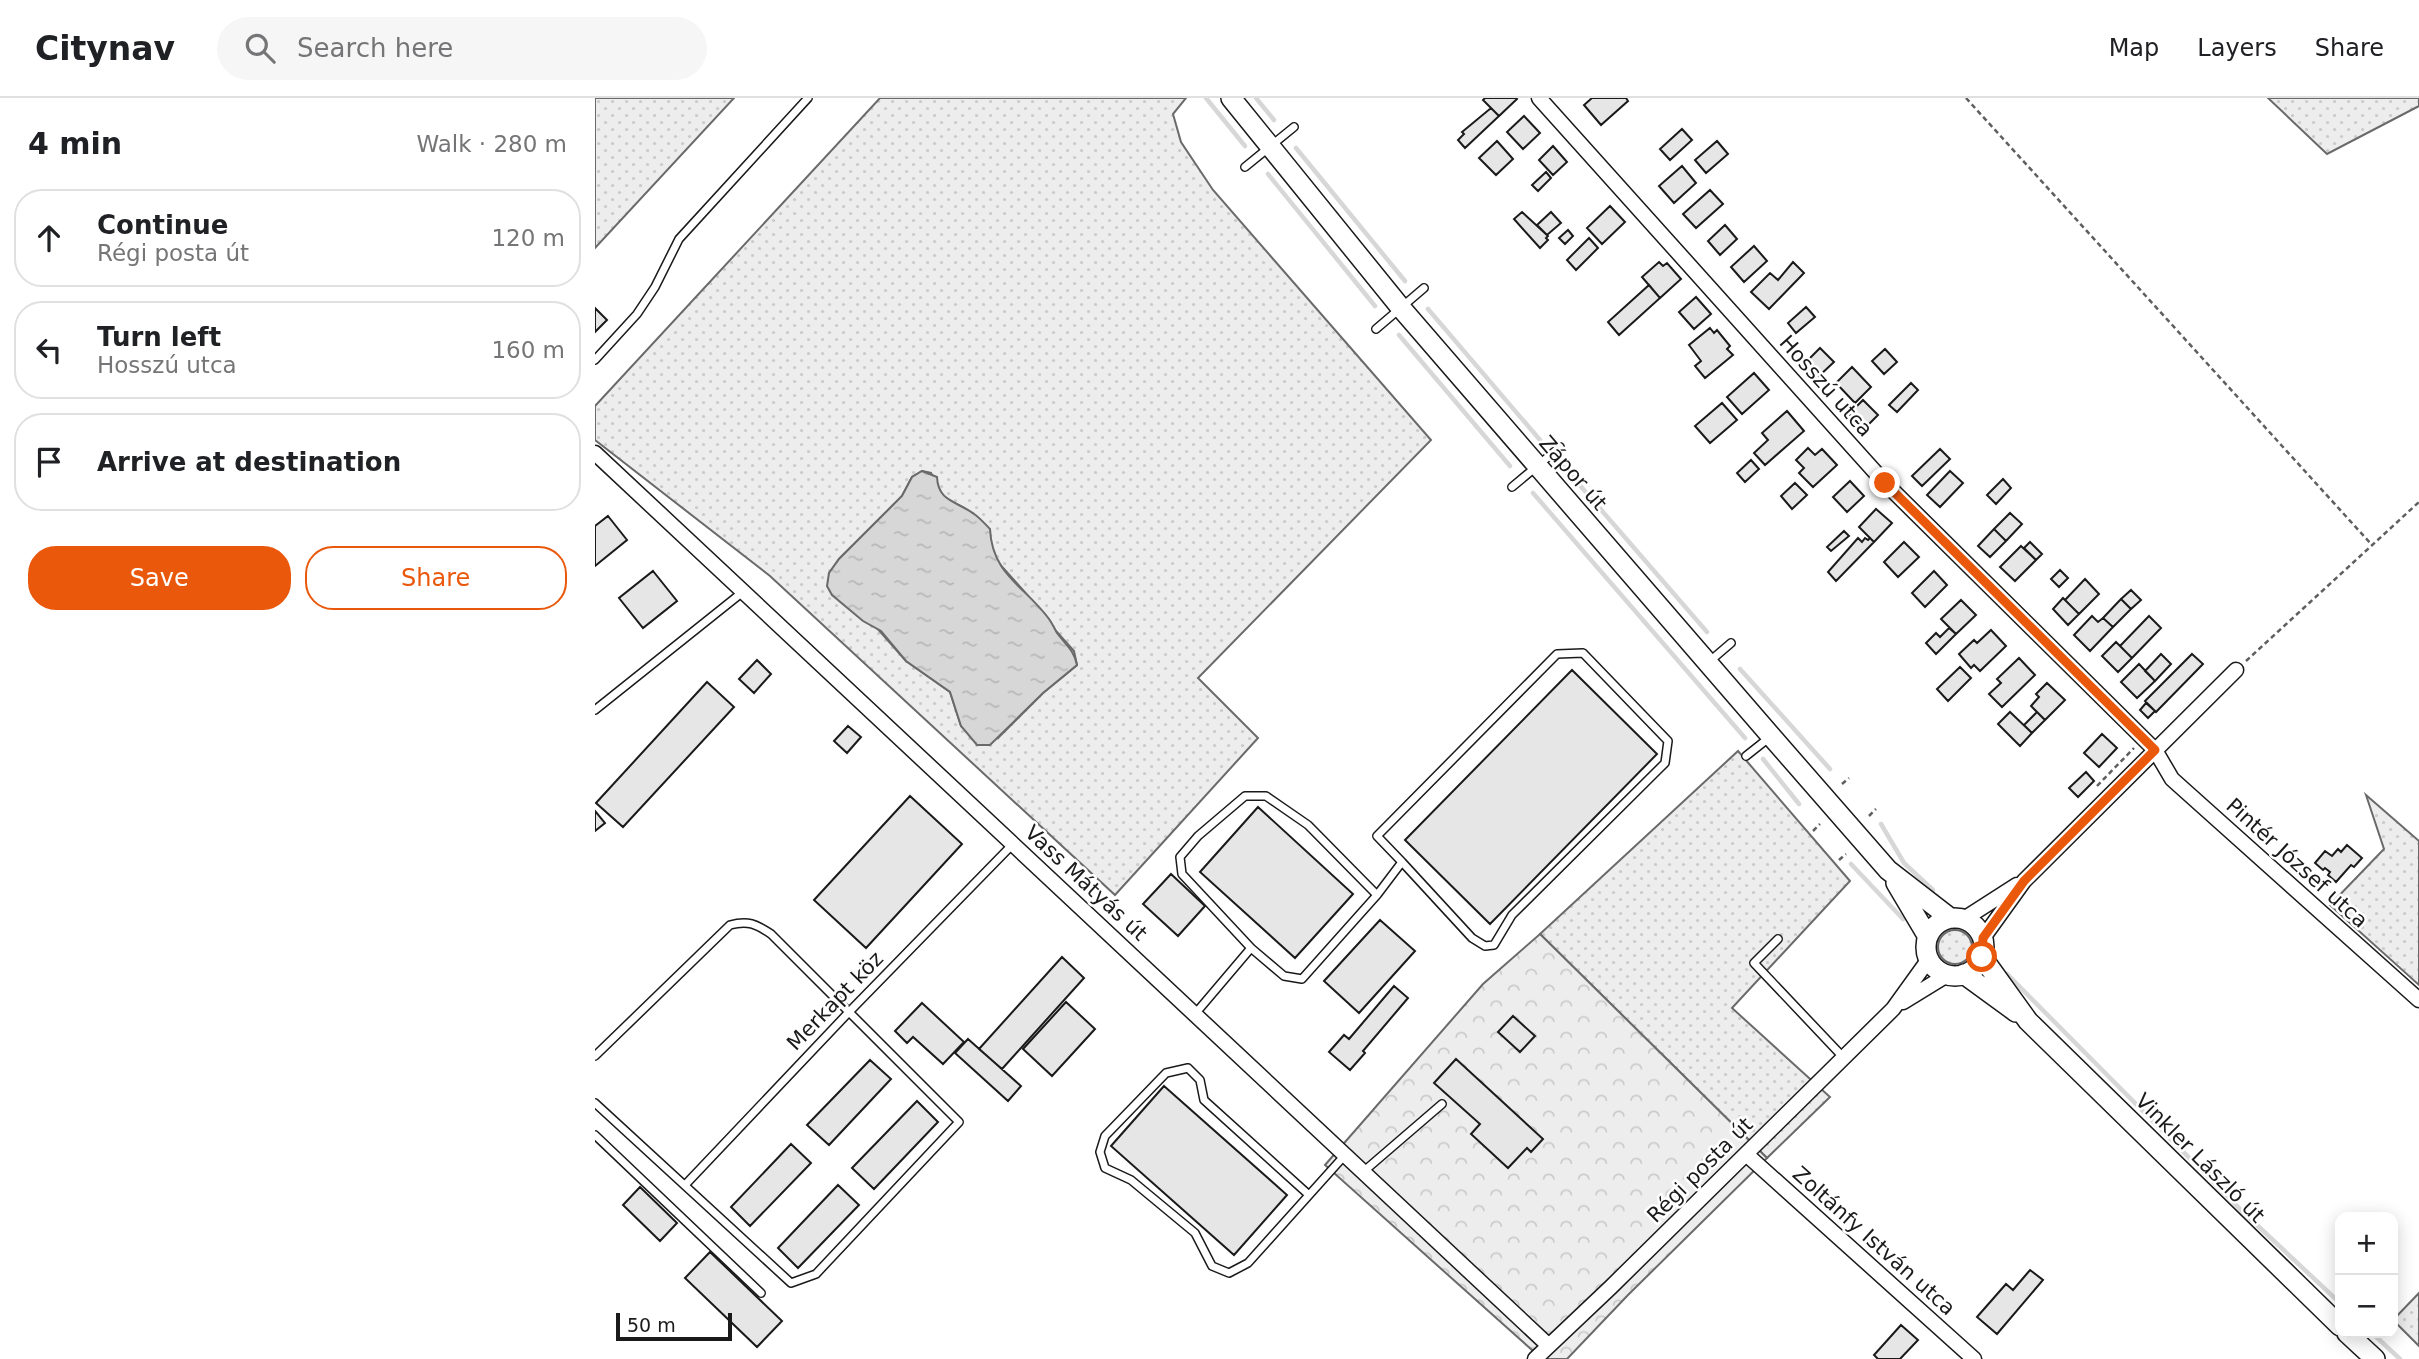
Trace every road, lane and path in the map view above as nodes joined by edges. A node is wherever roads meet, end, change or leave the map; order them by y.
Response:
1 (808, 98) edge
2 (1231, 98) edge
3 (1539, 98) edge
4 (1966, 98) edge
5 (1294, 127) dead end
6 (1270, 146) junction
7 (1245, 167) dead end
8 (1424, 289) dead end
9 (1401, 308) junction
10 (1376, 329) dead end
11 (595, 360) edge
12 (1560, 447) dead end
13 (595, 453) edge
14 (1537, 466) junction
15 (1512, 487) dead end
16 (2419, 502) edge
17 (2372, 545) junction
18 (744, 590) junction
19 (1731, 643) dead end
20 (1707, 663) junction
21 (2236, 670) joint
22 (595, 710) edge
23 (1771, 736) junction
24 (2143, 738) junction
25 (2155, 750) junction
26 (1746, 756) dead end
27 (1849, 778) dead end
28 (1842, 784) dead end
29 (2089, 794) dead end
30 (1876, 810) dead end
31 (1869, 816) dead end
32 (1820, 824) dead end
33 (1813, 831) dead end
34 (1013, 844) junction
35 (1846, 853) dead end
36 (1839, 860) dead end
37 (1402, 862) junction
38 (1888, 870) junction
39 (2024, 881) junction
40 (1377, 895) junction
41 (1957, 918) junction
42 (1928, 937) junction
43 (1778, 939) dead end
44 (1982, 947) junction
45 (1251, 948) junction
46 (1929, 959) junction
47 (1956, 975) junction
48 (2419, 1000) edge
49 (1893, 1009) junction
50 (849, 1012) junction
51 (1195, 1014) junction
52 (2028, 1021) junction
53 (595, 1056) edge
54 (1844, 1058) junction
55 (595, 1103) edge
56 (1442, 1104) dead end
57 (595, 1135) edge
58 (1746, 1154) junction
59 (1345, 1155) junction
60 (1363, 1172) junction
61 (685, 1185) junction
62 (1309, 1195) junction
63 (761, 1293) dead end
64 (2335, 1321) edge
65 (2352, 1338) edge
66 (1548, 1345) junction
67 (1535, 1359) edge
68 (1974, 1359) edge
69 (2375, 1359) edge

1 - 11 lane
2 - 6 street, Zápor út
3 - 24 street, Hosszú utca
4 - 17 path
5 - 6 lane
6 - 7 lane
6 - 9 street, Zápor út
8 - 9 lane
9 - 10 lane
9 - 14 street, Zápor út
12 - 14 lane
13 - 18 street, Vass Mátyás út
14 - 15 lane
14 - 20 street, Zápor út
16 - 17 path
17 - 21 path
18 - 22 lane
18 - 34 street, Vass Mátyás út
19 - 20 lane
20 - 23 street, Zápor út
21 - 25 street
23 - 26 lane
23 - 38 street, Zápor út
24 - 25 street, Hosszú utca
24 - 29 path
25 - 39 street
25 - 48 street, Pintér József utca
27 - 28 path
30 - 31 path
32 - 33 path
34 - 50 lane, Merkapt köz
34 - 51 street, Vass Mátyás út
35 - 36 path
37 - 37 lane
37 - 40 lane
38 - 41 street, Zápor út
38 - 42 street, Zápor út
39 - 41 street
39 - 44 street
40 - 45 lane
40 - 45 lane
41 - 42 street
41 - 44 street
42 - 46 street
43 - 54 lane
44 - 47 street
44 - 52 street, Vinkler László út
45 - 51 lane
46 - 47 street
46 - 49 street, Régi posta út
47 - 49 street, Régi posta út
47 - 52 street, Vinkler László út
49 - 54 street, Régi posta út
50 - 53 lane
50 - 61 lane, Merkapt köz
50 - 61 lane
51 - 59 street, Vass Mátyás út
52 - 64 street, Vinkler László út
54 - 58 street, Régi posta út
55 - 61 lane
56 - 60 lane
57 - 63 lane
58 - 66 street, Régi posta út
58 - 68 street, Zoltánfy István utca
59 - 60 street, Vass Mátyás út
59 - 62 lane
60 - 66 street, Vass Mátyás út
62 - 62 lane
65 - 69 street
66 - 67 street, Régi posta út

